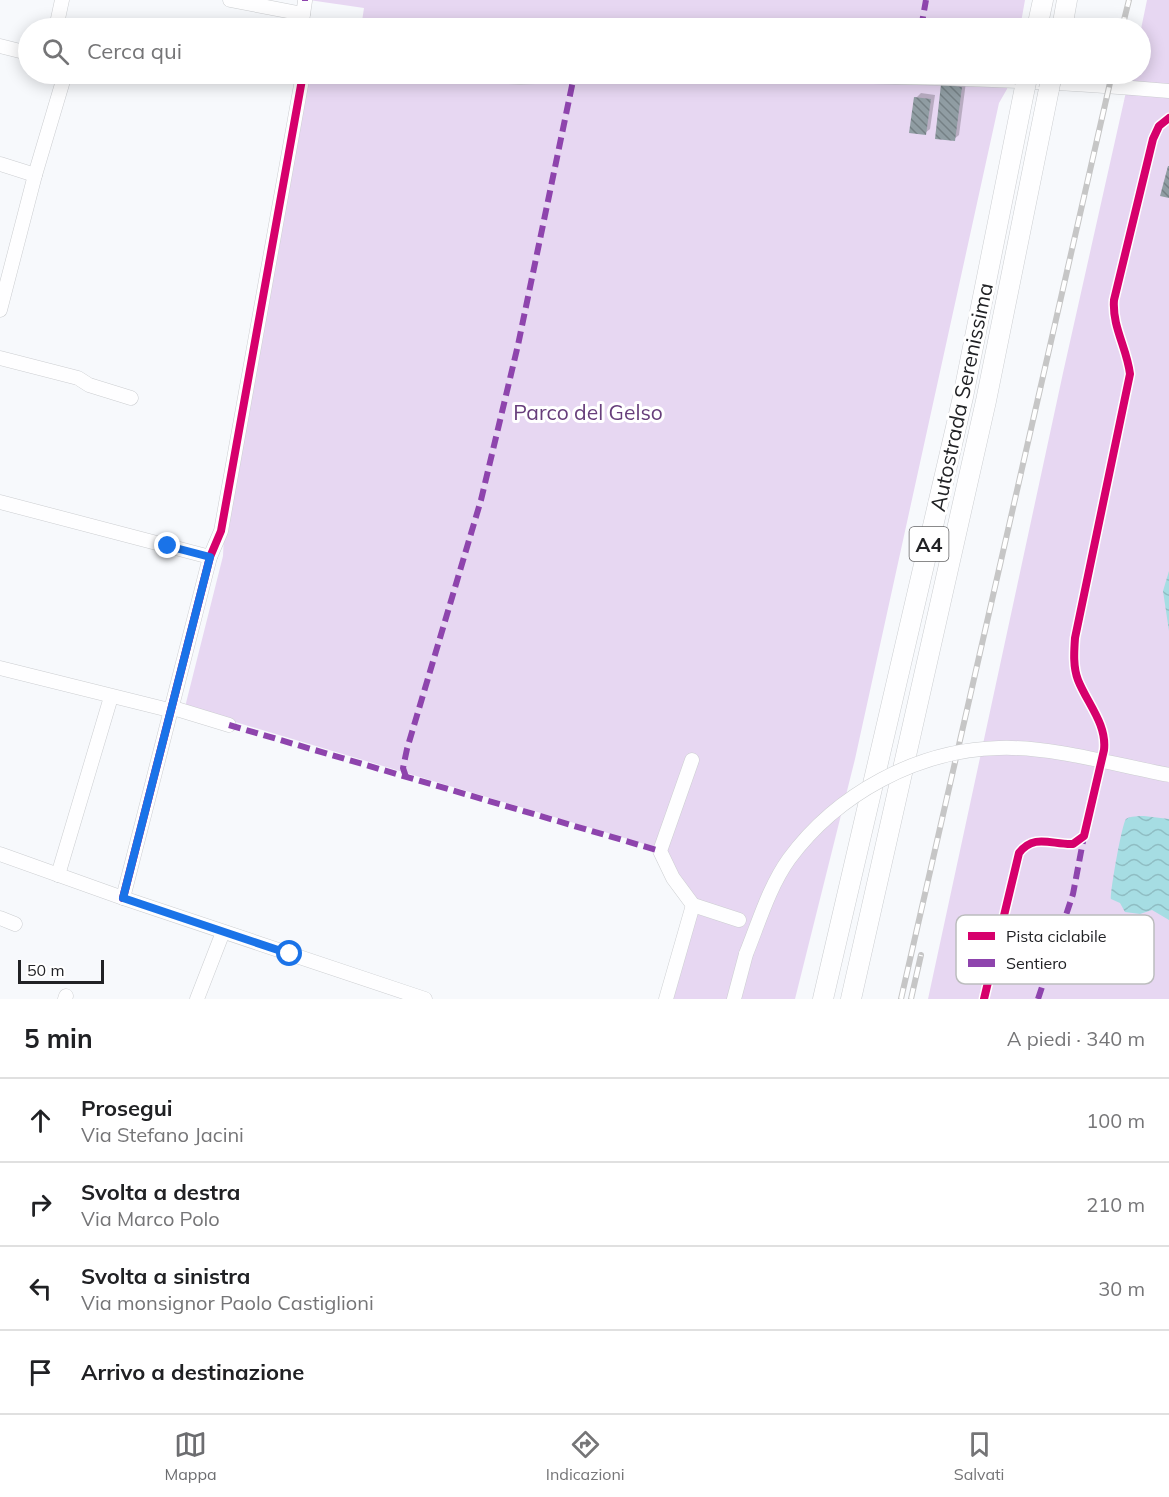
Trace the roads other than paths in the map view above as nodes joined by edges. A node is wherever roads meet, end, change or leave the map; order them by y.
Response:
1 (62, 0) edge
2 (230, 0) edge
3 (1043, 0) edge
4 (1067, 0) edge
5 (304, 7) edge
6 (58, 18) edge
7 (1039, 18) edge
8 (1064, 18) edge
9 (0, 46) edge
10 (18, 50) edge
11 (62, 84) edge
12 (301, 84) edge
13 (1026, 84) edge
14 (1050, 84) edge
15 (1093, 84) edge
16 (1169, 91) edge
17 (0, 164) edge
18 (35, 175) junction
19 (0, 252) edge
20 (14, 256) junction
21 (0, 310) edge
22 (0, 358) edge
23 (131, 398) dead end
24 (0, 502) edge
25 (210, 557) junction
26 (0, 668) edge
27 (111, 697) junction
28 (170, 709) junction
29 (229, 724) dead end
30 (692, 760) dead end
31 (1169, 775) edge
32 (0, 854) edge
33 (58, 875) junction
34 (123, 898) junction
35 (693, 905) junction
36 (0, 918) edge
37 (739, 920) dead end
38 (15, 924) dead end
39 (223, 932) junction
40 (197, 999) edge
41 (425, 999) edge
42 (666, 999) edge
43 (734, 999) edge
44 (823, 999) edge
45 (851, 999) edge

1 - 6 street
2 - 5 street
3 - 7 highway
4 - 8 highway
9 - 10 street
11 - 18 street
12 - 25 street
13 - 44 highway, Autostrada Serenissima / A4
14 - 45 highway, Autostrada Serenissima / A4
15 - 16 street
17 - 18 street
18 - 20 street
19 - 20 street
20 - 21 street
22 - 23 street
24 - 25 street
25 - 28 street
26 - 27 street
27 - 28 street
27 - 33 street
28 - 29 street
28 - 34 street
30 - 35 street
31 - 43 street, bridge
32 - 33 street
33 - 34 street
34 - 39 street
35 - 37 street
35 - 42 street
36 - 38 street
39 - 40 street
39 - 41 street

